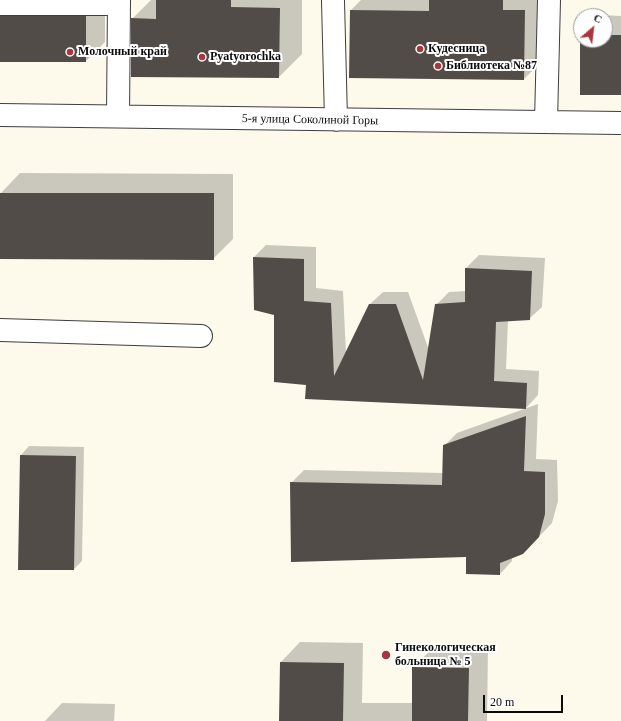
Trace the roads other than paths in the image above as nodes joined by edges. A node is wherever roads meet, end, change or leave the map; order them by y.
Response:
1 (549, 0) edge
2 (333, 1) dead end
3 (119, 2) edge
4 (0, 4) edge
5 (0, 115) edge
6 (118, 116) junction
7 (336, 120) junction
8 (546, 122) junction
9 (621, 123) edge
10 (0, 330) edge
11 (201, 336) dead end

1 - 8 street
2 - 7 street
3 - 4 street
3 - 6 street
5 - 6 street, 5-я улица Соколиной Горы
6 - 7 street, 5-я улица Соколиной Горы
7 - 8 street, 5-я улица Соколиной Горы
8 - 9 street, 5-я улица Соколиной Горы
10 - 11 street

